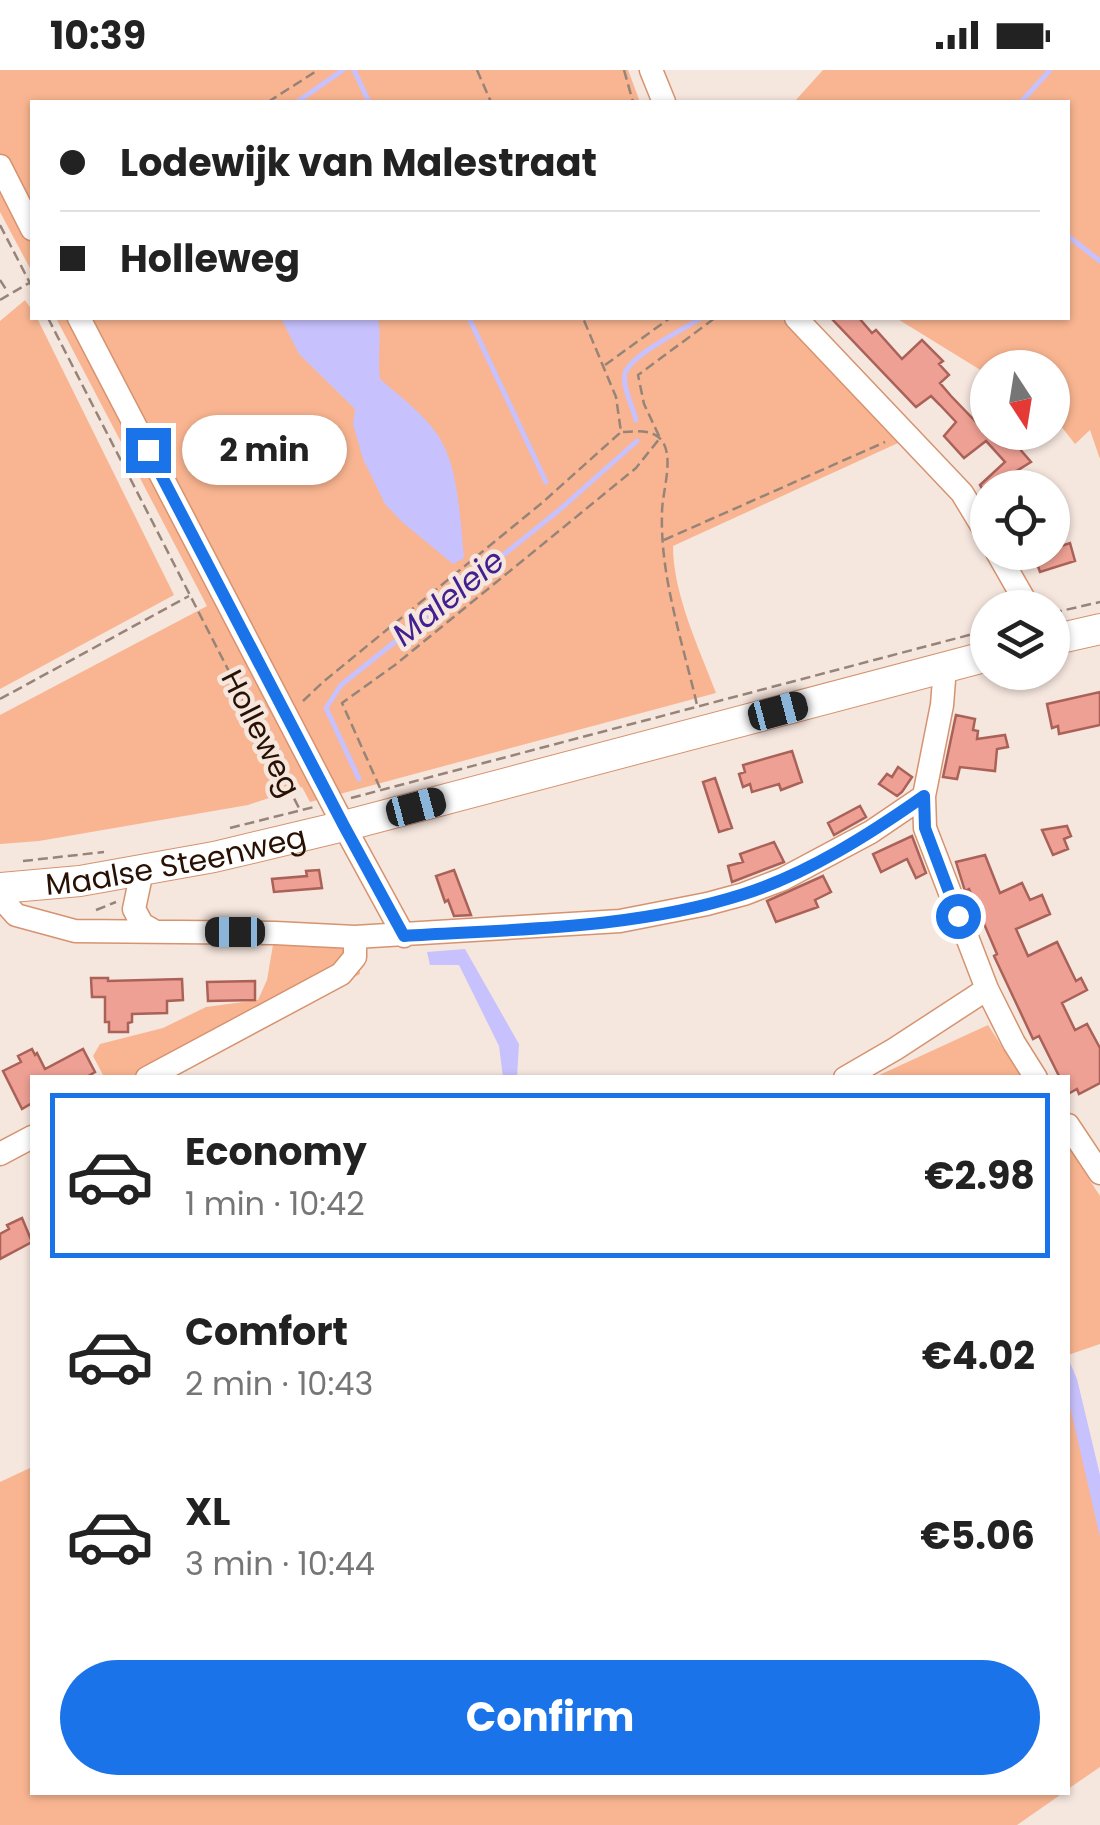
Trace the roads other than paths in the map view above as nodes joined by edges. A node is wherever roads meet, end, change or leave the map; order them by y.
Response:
1 (651, 70) edge
2 (663, 100) edge
3 (0, 166) edge
4 (30, 225) edge
5 (80, 320) edge
6 (798, 320) edge
7 (970, 506) edge
8 (1100, 629) edge
9 (1070, 636) edge
10 (970, 660) edge
11 (945, 666) junction
12 (924, 796) junction
13 (338, 814) junction
14 (142, 872) junction
15 (0, 888) edge
16 (0, 897) edge
17 (156, 932) junction
18 (404, 936) junction
19 (355, 937) junction
20 (987, 989) junction
21 (152, 1075) edge
22 (849, 1075) edge
23 (1034, 1075) edge
24 (1070, 1128) edge
25 (30, 1138) edge
26 (0, 1154) edge
27 (1100, 1173) edge

1 - 2 street
3 - 4 street
5 - 13 street, Holleweg
6 - 7 street
8 - 9 main road
10 - 11 main road, Maalse Steenweg
11 - 12 street
11 - 13 main road, Maalse Steenweg
12 - 18 street
12 - 20 street
13 - 14 main road, Maalse Steenweg
13 - 18 street
14 - 15 main road, Maalse Steenweg
14 - 17 street
16 - 17 street
17 - 19 street
18 - 19 street
19 - 21 street
20 - 22 street
20 - 23 street
24 - 27 street
25 - 26 street

